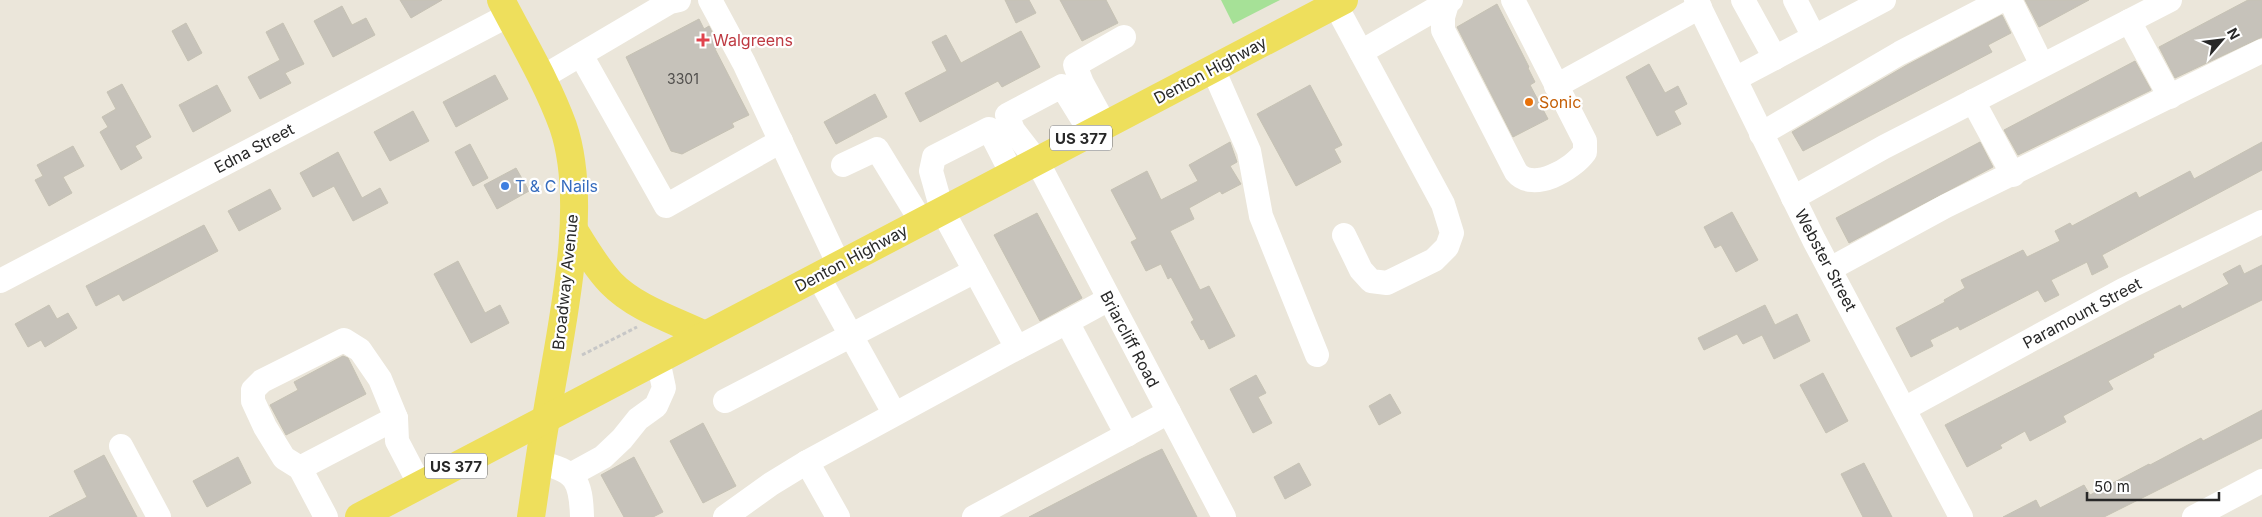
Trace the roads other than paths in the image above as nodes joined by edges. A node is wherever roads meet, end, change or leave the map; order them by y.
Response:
1 (679, 0) edge
2 (710, 0) edge
3 (1449, 0) edge
4 (1513, 0) edge
5 (1743, 0) edge
6 (1795, 0) edge
7 (1884, 0) edge
8 (2002, 0) edge
9 (2010, 0) edge
10 (2170, 0) edge
11 (1340, 2) edge
12 (1698, 4) edge
13 (505, 8) edge
14 (2129, 21) junction
15 (1124, 37) dead end
16 (1814, 37) junction
17 (2262, 51) edge
18 (1361, 52) junction
19 (581, 55) junction
20 (1775, 58) junction
21 (2042, 66) junction
22 (1213, 69) junction
23 (541, 78) junction
24 (1735, 79) junction
25 (1556, 86) junction
26 (2170, 97) junction
27 (1972, 101) junction
28 (1098, 129) junction
29 (1761, 134) junction
30 (781, 141) junction
31 (1037, 161) junction
32 (843, 165) dead end
33 (1012, 174) junction
34 (2013, 175) junction
35 (1793, 198) junction
36 (932, 216) junction
37 (2262, 222) edge
38 (574, 230) junction
39 (1344, 235) dead end
40 (1830, 269) junction
41 (829, 270) junction
42 (975, 271) junction
43 (0, 281) edge
44 (1109, 299) junction
45 (1067, 322) junction
46 (705, 335) junction
47 (851, 335) junction
48 (1017, 348) junction
49 (1317, 355) dead end
50 (658, 360) junction
51 (724, 401) dead end
52 (1904, 409) junction
53 (1169, 412) junction
54 (894, 413) junction
55 (396, 418) junction
56 (546, 419) junction
57 (1127, 434) junction
58 (121, 446) dead end
59 (807, 462) junction
60 (540, 463) junction
61 (300, 468) junction
62 (572, 474) junction
63 (2262, 481) edge
64 (420, 485) junction
65 (159, 517) edge
66 (326, 517) edge
67 (359, 517) edge
68 (531, 517) edge
69 (582, 517) edge
70 (725, 517) edge
71 (838, 517) edge
72 (974, 517) edge
73 (1224, 517) edge
74 (1961, 517) edge
75 (2194, 517) edge

1 - 19 street
2 - 30 street
3 - 18 street
3 - 25 street
4 - 25 street
5 - 20 street
6 - 16 street
7 - 16 street
8 - 29 street
9 - 21 street
10 - 14 street
11 - 18 street
11 - 22 main road, Denton Highway / US 377
12 - 24 street, Webster Street
12 - 25 street
13 - 23 main road, Broadway Avenue
13 - 43 street, Edna Street
14 - 21 street
14 - 26 street
15 - 28 street
16 - 20 street
17 - 26 street
18 - 39 street
19 - 23 street
19 - 30 street
20 - 24 street
21 - 27 street
22 - 28 main road, Denton Highway / US 377
22 - 49 street
23 - 38 main road, Broadway Avenue
24 - 29 street, Webster Street
26 - 34 street
27 - 34 street
27 - 35 street
28 - 31 main road, Denton Highway / US 377
28 - 31 street, Briarcliff Road
29 - 35 street, Webster Street
30 - 41 street
31 - 33 main road, Denton Highway / US 377
31 - 44 street, Briarcliff Road
32 - 36 street
33 - 36 main road, Denton Highway / US 377
33 - 36 street
34 - 40 street
35 - 40 street, Webster Street
36 - 41 main road, Denton Highway / US 377
36 - 42 street
37 - 52 street, Paramount Street
38 - 46 main road
38 - 56 main road, Broadway Avenue
40 - 52 street, Webster Street
41 - 46 main road, Denton Highway / US 377
41 - 47 street
42 - 47 street
42 - 48 street
44 - 45 street
44 - 53 street, Briarcliff Road
45 - 48 street
45 - 57 street
46 - 50 main road, Denton Highway / US 377
47 - 51 street
47 - 54 street
48 - 54 street
50 - 56 main road, Denton Highway / US 377
50 - 62 street
52 - 74 street, Webster Street
53 - 57 street
53 - 73 street, Briarcliff Road
54 - 59 street
55 - 61 street
55 - 61 street
55 - 64 street
56 - 60 main road, Broadway Avenue
56 - 64 main road, Denton Highway / US 377
57 - 72 street
58 - 65 street
59 - 70 street
59 - 71 street
60 - 62 street
60 - 68 main road, Broadway Avenue
61 - 66 street
62 - 69 street
63 - 75 street
64 - 67 main road, Denton Highway / US 377

